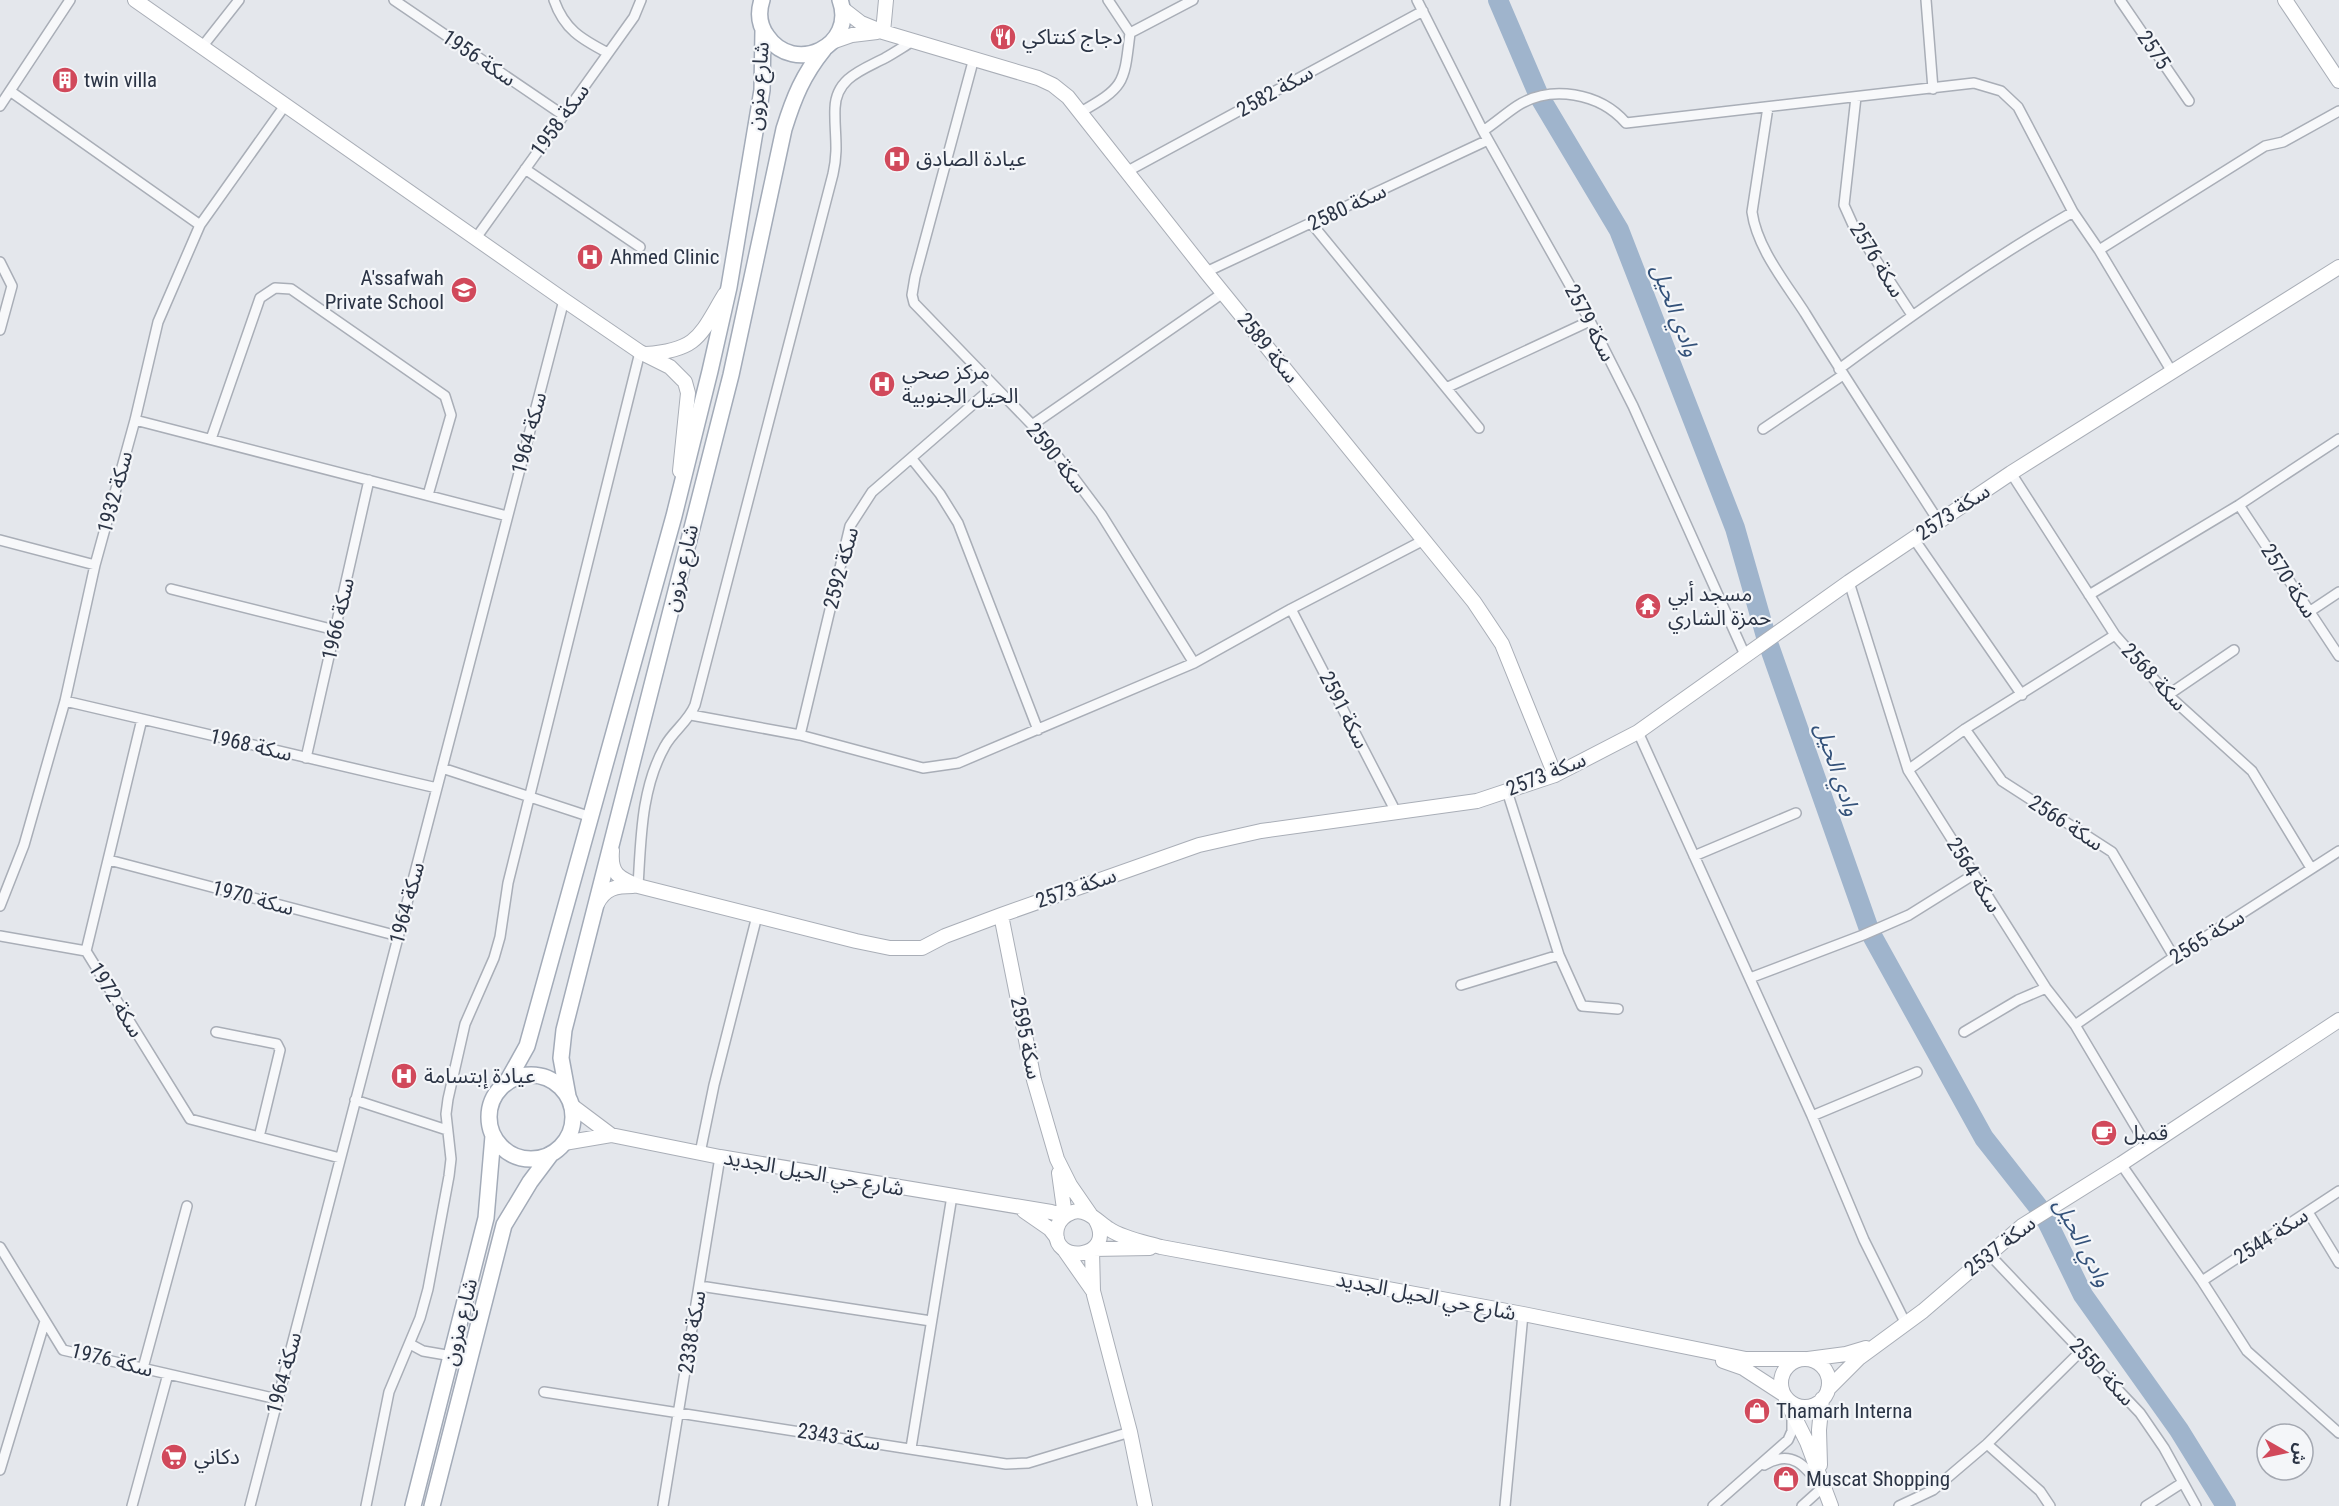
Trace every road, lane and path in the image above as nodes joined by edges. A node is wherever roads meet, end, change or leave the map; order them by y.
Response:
1 (70, 0) edge
2 (135, 0) edge
3 (239, 0) edge
4 (554, 0) edge
5 (641, 0) edge
6 (762, 0) edge
7 (886, 0) edge
8 (1108, 0) edge
9 (1193, 0) edge
10 (1417, 0) edge
11 (1926, 0) edge
12 (2120, 0) edge
13 (2285, 0) edge
14 (400, 2) edge
15 (842, 4) edge
16 (1423, 11) junction
17 (763, 31) junction
18 (882, 32) junction
19 (1130, 33) junction
20 (913, 41) junction
21 (828, 45) junction
22 (202, 47) junction
23 (608, 53) junction
24 (974, 58) junction
25 (2334, 64) edge
26 (2339, 81) edge
27 (1933, 89) junction
28 (10, 91) junction
29 (1856, 97) junction
30 (2189, 100) dead end
31 (286, 104) junction
32 (0, 106) edge
33 (1768, 107) junction
34 (2339, 111) edge
35 (1079, 113) junction
36 (563, 116) junction
37 (1485, 135) junction
38 (525, 169) junction
39 (1126, 172) junction
40 (2073, 212) junction
41 (1312, 224) junction
42 (200, 225) junction
43 (476, 238) junction
44 (640, 248) dead end
45 (2099, 250) junction
46 (0, 262) edge
47 (2339, 267) edge
48 (1206, 272) junction
49 (729, 287) junction
50 (1223, 293) junction
51 (564, 300) junction
52 (1912, 315) junction
53 (1590, 321) junction
54 (0, 330) edge
55 (642, 353) junction
56 (1841, 372) junction
57 (2172, 372) junction
58 (994, 386) junction
59 (1448, 387) junction
60 (135, 420) junction
61 (1032, 425) junction
62 (1479, 428) dead end
63 (1763, 429) dead end
64 (2339, 439) edge
65 (211, 440) junction
66 (912, 459) junction
67 (2011, 474) junction
68 (369, 480) junction
69 (428, 495) junction
70 (2239, 505) junction
71 (507, 516) junction
72 (674, 516) junction
73 (1939, 522) junction
74 (1914, 538) junction
75 (0, 540) edge
76 (1424, 540) junction
77 (95, 565) junction
78 (1849, 582) junction
79 (171, 589) dead end
80 (2339, 592) edge
81 (2089, 595) junction
82 (1291, 609) junction
83 (2309, 612) junction
84 (335, 630) junction
85 (2115, 635) junction
86 (2234, 650) dead end
87 (1745, 655) junction
88 (2339, 657) edge
89 (1194, 663) junction
90 (2022, 695) junction
91 (2168, 695) junction
92 (65, 701) junction
93 (691, 715) junction
94 (142, 719) junction
95 (1965, 729) junction
96 (1038, 730) junction
97 (1638, 732) junction
98 (800, 735) junction
99 (306, 758) junction
100 (442, 768) junction
101 (1908, 770) junction
102 (1555, 775) junction
103 (437, 788) junction
104 (1507, 791) junction
105 (530, 797) junction
106 (1396, 812) junction
107 (1796, 813) dead end
108 (591, 817) junction
109 (615, 826) junction
110 (2339, 851) edge
111 (1694, 856) junction
112 (109, 860) junction
113 (2312, 868) junction
114 (1973, 875) junction
115 (638, 886) junction
116 (0, 906) edge
117 (1001, 915) junction
118 (592, 916) junction
119 (758, 916) junction
120 (0, 936) edge
121 (398, 936) junction
122 (86, 951) junction
123 (1559, 955) junction
124 (2174, 957) junction
125 (1750, 978) junction
126 (1461, 985) dead end
127 (2046, 988) junction
128 (1618, 1009) dead end
129 (2339, 1020) edge
130 (2075, 1025) junction
131 (216, 1032) dead end
132 (1964, 1032) dead end
133 (1917, 1072) dead end
134 (508, 1080) junction
135 (355, 1100) junction
136 (570, 1101) junction
137 (1812, 1116) junction
138 (447, 1130) junction
139 (611, 1135) junction
140 (493, 1136) junction
141 (259, 1137) junction
142 (564, 1143) junction
143 (2147, 1146) junction
144 (700, 1153) junction
145 (551, 1154) junction
146 (720, 1157) junction
147 (340, 1158) junction
148 (1057, 1159) junction
149 (2121, 1164) junction
150 (1062, 1191) junction
151 (2339, 1191) edge
152 (952, 1196) junction
153 (187, 1206) dead end
154 (1017, 1207) junction
155 (1038, 1210) junction
156 (2308, 1212) junction
157 (1065, 1216) junction
158 (1092, 1217) junction
159 (1061, 1244) junction
160 (0, 1247) edge
161 (1161, 1247) junction
162 (1092, 1249) junction
163 (1117, 1250) junction
164 (1988, 1253) junction
165 (2339, 1263) edge
166 (1093, 1269) junction
167 (2202, 1281) junction
168 (700, 1286) junction
169 (1093, 1291) junction
170 (1523, 1314) junction
171 (931, 1320) junction
172 (45, 1321) junction
173 (1906, 1324) junction
174 (1879, 1343) junction
175 (410, 1344) junction
176 (1690, 1348) junction
177 (2082, 1350) junction
178 (452, 1356) junction
179 (1805, 1359) junction
180 (142, 1368) junction
181 (168, 1374) junction
182 (544, 1392) dead end
183 (1825, 1394) junction
184 (1784, 1395) junction
185 (277, 1399) junction
186 (1792, 1411) junction
187 (679, 1413) junction
188 (1130, 1432) junction
189 (2339, 1433) edge
190 (1987, 1444) junction
191 (911, 1448) junction
192 (0, 1470) edge
193 (1745, 1476) junction
194 (2182, 1483) junction
195 (1822, 1488) junction
196 (132, 1506) edge
197 (250, 1506) edge
198 (366, 1506) edge
199 (413, 1506) edge
200 (432, 1506) edge
201 (663, 1506) edge
202 (1145, 1506) edge
203 (1505, 1506) edge
204 (1713, 1506) edge
205 (1802, 1506) edge
206 (1831, 1506) edge
207 (1899, 1506) edge
208 (2050, 1506) edge
209 (2146, 1506) edge
210 (2196, 1506) edge

1 - 28 street
2 - 22 street
3 - 22 street
4 - 23 street
5 - 23 street, سكة 1958
6 - 17 main road, شارع مزون
7 - 18 street
8 - 19 street
9 - 19 street
10 - 16 street, سكة 2579
11 - 27 street
12 - 30 street, 2575
13 - 25 street
14 - 36 street, سكة 1956
15 - 18 street, سكة 2589
15 - 21 main road, شارع مزون
16 - 37 street, سكة 2579
16 - 39 street, سكة 2582
17 - 21 main road
17 - 49 main road, شارع مزون
18 - 20 street, سكة 2589
18 - 21 street, سكة 2589
19 - 35 street
20 - 24 street, سكة 2589
20 - 93 street
21 - 109 main road, شارع مزون
22 - 31 street
23 - 36 street, سكة 1958
24 - 35 street, سكة 2589
24 - 58 street, سكة 2590
25 - 26 street
27 - 29 street, سكة 2580
27 - 40 street, سكة 2580
28 - 32 street
28 - 42 street
29 - 33 street, سكة 2580
29 - 52 street, سكة 2576
31 - 42 street, سكة 1932
31 - 43 street
33 - 37 street, سكة 2580
33 - 56 street
34 - 45 street
35 - 39 street, سكة 2589
36 - 38 street, سكة 1958
37 - 41 street, سكة 2580
37 - 53 street, سكة 2579
38 - 43 street, سكة 1958
38 - 44 street
39 - 48 street, سكة 2589
40 - 45 street, سكة 2580
40 - 52 street
41 - 48 street, سكة 2580
41 - 59 street
42 - 60 street, سكة 1932
43 - 51 street
45 - 57 street, سكة 2580
46 - 54 street
47 - 57 street, سكة 2573
48 - 50 street, سكة 2589
49 - 55 street
49 - 72 main road, شارع مزون
50 - 61 street
50 - 76 street, سكة 2589
51 - 55 street
51 - 71 street, سكة 1964
52 - 56 street
53 - 59 street
53 - 87 street, سكة 2579
55 - 72 street
55 - 105 street
56 - 63 street
56 - 73 street
57 - 67 street, سكة 2573
58 - 61 street, سكة 2590
58 - 66 street, سكة 2592
59 - 62 street
60 - 65 street
60 - 77 street, سكة 1932
61 - 89 street, سكة 2590
64 - 70 street
65 - 68 street
65 - 69 street
66 - 96 street
66 - 98 street, سكة 2592
67 - 73 street, سكة 2573
67 - 81 street, سكة 2568
68 - 69 street
68 - 84 street, سكة 1966
69 - 71 street
70 - 81 street
70 - 83 street, سكة 2570
71 - 100 street, سكة 1964
72 - 108 main road, شارع مزون
73 - 74 street, سكة 2573
74 - 78 street, سكة 2573
74 - 90 street
75 - 77 street
76 - 82 street
76 - 102 street, سكة 2589
77 - 92 street, سكة 1932
78 - 87 street, سكة 2573
78 - 101 street, سكة 2564
79 - 84 street
80 - 83 street
81 - 85 street, سكة 2568
82 - 89 street
82 - 106 street, سكة 2591
83 - 88 street, سكة 2570
84 - 99 street, سكة 1966
85 - 90 street
85 - 91 street, سكة 2568
86 - 91 street
87 - 97 street, سكة 2573
89 - 96 street
90 - 95 street
91 - 113 street, سكة 2568
92 - 94 street, سكة 1968
92 - 116 street, سكة 1932
93 - 98 street
93 - 115 street
94 - 99 street, سكة 1968
94 - 112 street, سكة 1972
95 - 101 street
95 - 124 street, سكة 2566
96 - 98 street
97 - 102 street, سكة 2573
97 - 111 street
99 - 103 street, سكة 1968
100 - 103 street, سكة 1964
100 - 105 street
101 - 114 street, سكة 2564
102 - 104 street, سكة 2573
103 - 121 street, سكة 1964
104 - 106 street, سكة 2573
104 - 123 street
105 - 108 street
105 - 138 street
106 - 117 street, سكة 2573
107 - 111 street
108 - 134 main road, شارع مزون
109 - 115 street
109 - 118 main road, شارع مزون
110 - 113 street, سكة 2565
111 - 125 street
112 - 121 street, سكة 1970
112 - 122 street, سكة 1972
113 - 124 street, سكة 2565
114 - 125 street
114 - 127 street, سكة 2564
115 - 118 street
115 - 119 street, سكة 2573
117 - 119 street, سكة 2573
117 - 148 street, سكة 2595
118 - 136 main road, شارع مزون
119 - 144 street
120 - 122 street
121 - 135 street, سكة 1964
122 - 141 street, سكة 1972
123 - 126 street
123 - 128 street
124 - 130 street, سكة 2565
125 - 137 street
127 - 130 street, سكة 2564
127 - 132 street
129 - 143 street, سكة 2537
130 - 143 street, سكة 2564
131 - 141 street
133 - 137 street
134 - 136 main road
134 - 140 main road
135 - 138 street
135 - 147 street, سكة 1964
136 - 139 street, شارع حي الحيل الجديد
136 - 142 main road
137 - 173 street
138 - 175 street
139 - 142 street, شارع حي الحيل الجديد
139 - 144 street, شارع حي الحيل الجديد
140 - 145 main road
140 - 178 main road, شارع مزون
141 - 147 street, سكة 1972
142 - 145 main road
143 - 149 street, سكة 2537
144 - 146 street, شارع حي الحيل الجديد
145 - 200 main road, شارع مزون
146 - 152 street, شارع حي الحيل الجديد
146 - 168 street, سكة 2338
147 - 185 street, سكة 1964
148 - 150 street, سكة 2595
148 - 158 street, سكة 2595
149 - 164 street, سكة 2537
149 - 167 street
150 - 155 street
150 - 157 street, سكة 2595
151 - 156 street, سكة 2544
152 - 154 street, شارع حي الحيل الجديد
152 - 171 street
153 - 180 street
154 - 155 street, شارع حي الحيل الجديد
154 - 159 street, شارع حي الحيل الجديد
155 - 157 street, شارع حي الحيل الجديد
156 - 165 street
156 - 167 street, سكة 2544
157 - 158 street
157 - 159 street
158 - 161 street, شارع حي الحيل الجديد
158 - 162 street
159 - 162 street
159 - 169 street
160 - 172 street, سكة 1976
161 - 163 street, شارع حي الحيل الجديد
161 - 170 street, شارع حي الحيل الجديد
162 - 163 street, شارع حي الحيل الجديد
162 - 166 street
163 - 166 street
164 - 173 street, سكة 2537
164 - 177 street, سكة 2550
166 - 169 street
167 - 189 street
168 - 171 street
168 - 187 street, سكة 2338
169 - 188 street
170 - 176 street, شارع حي الحيل الجديد
170 - 203 street
171 - 191 street
172 - 180 street, سكة 1976
172 - 192 street
173 - 174 street, سكة 2537
174 - 179 street
174 - 183 street
175 - 178 street
175 - 198 street
176 - 179 street
176 - 184 street
177 - 190 street
177 - 194 street, سكة 2550
178 - 199 main road, شارع مزون
179 - 183 street
179 - 184 street
180 - 181 street, سكة 1976
181 - 185 street, سكة 1976
181 - 196 street
182 - 187 street, سكة 2343
183 - 184 street
183 - 195 street
184 - 186 street
185 - 197 street, سكة 1964
186 - 193 street
186 - 195 street
187 - 191 street, سكة 2343
187 - 201 street, سكة 2338
188 - 191 street, سكة 2343
188 - 202 street
190 - 207 street
190 - 208 street
193 - 195 street
193 - 204 street
194 - 209 street
194 - 210 street, سكة 2550
195 - 205 street
195 - 206 street

